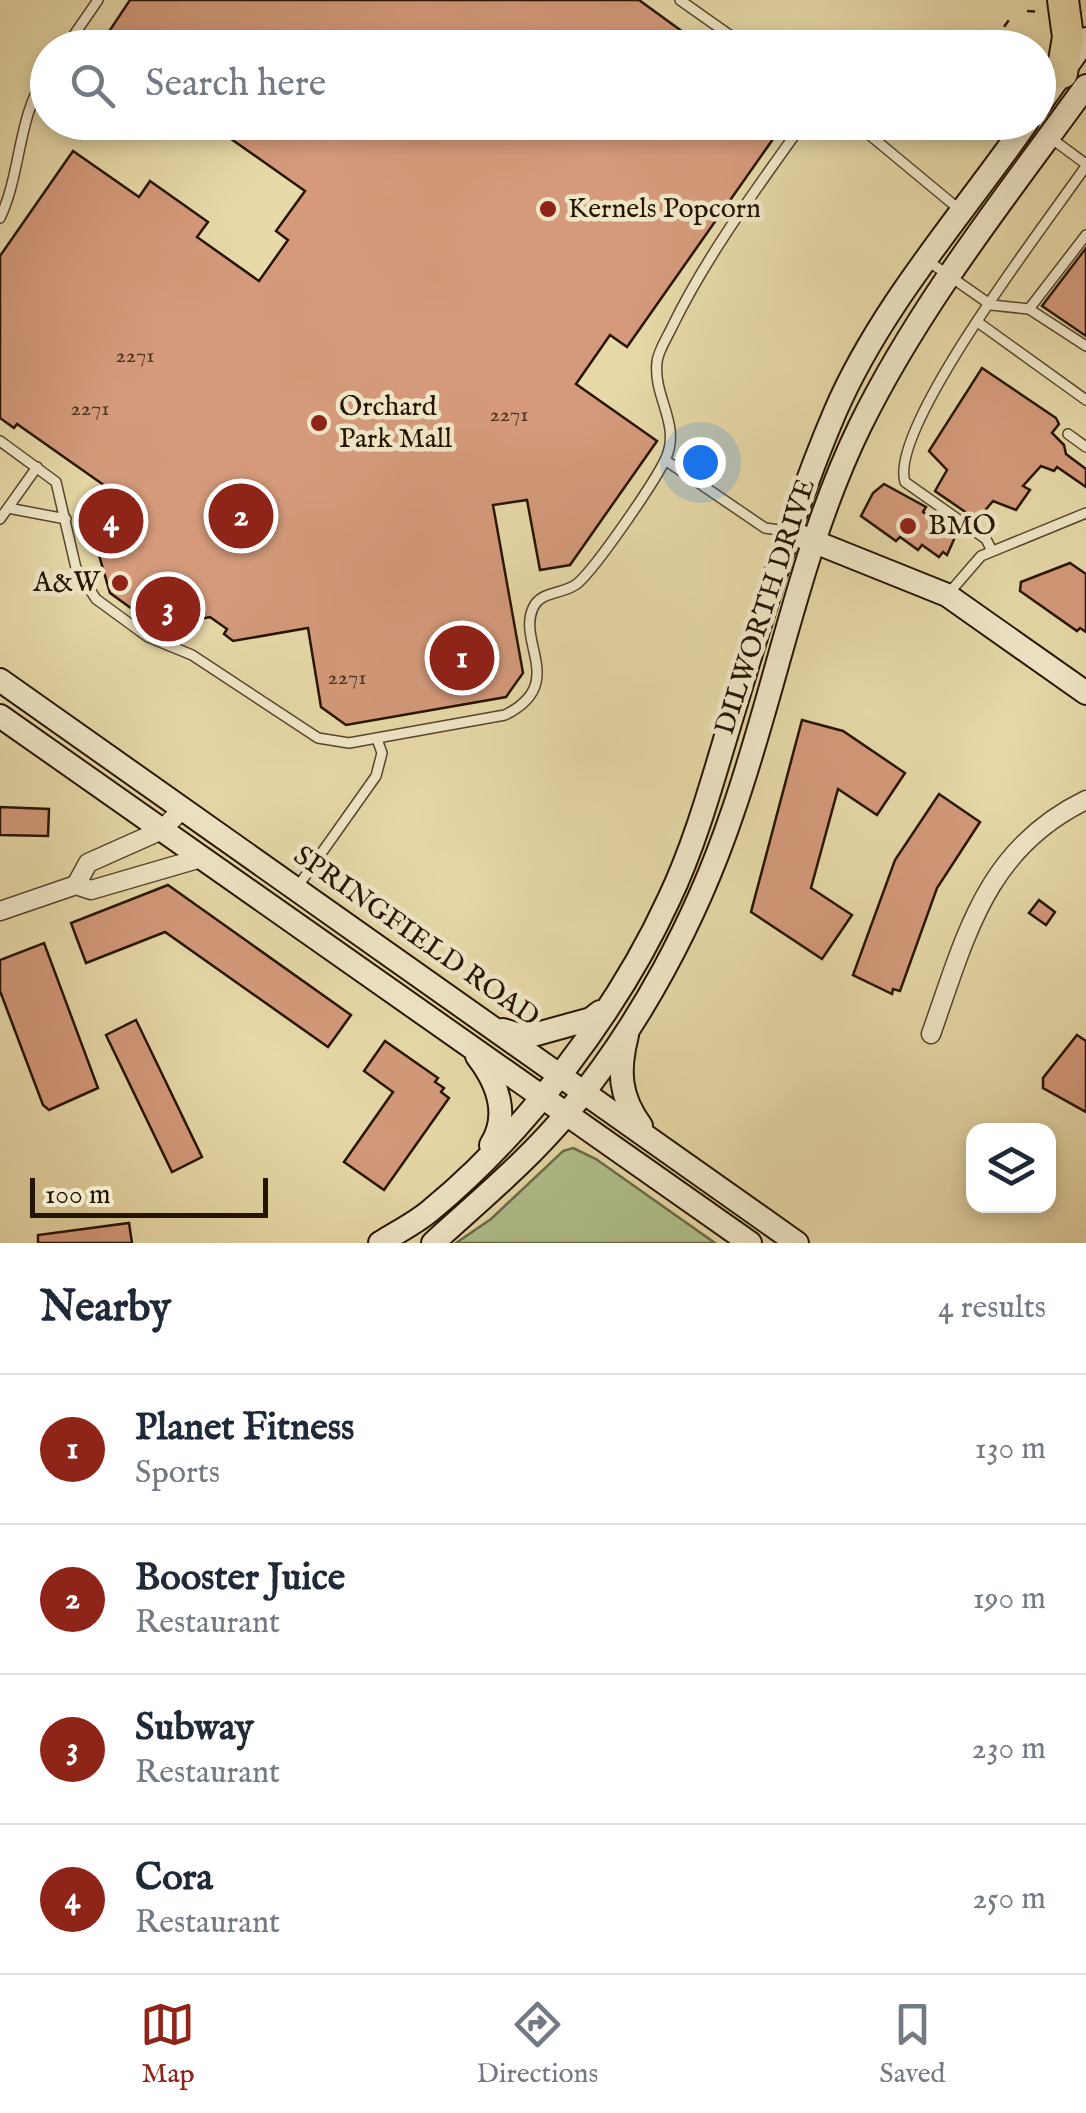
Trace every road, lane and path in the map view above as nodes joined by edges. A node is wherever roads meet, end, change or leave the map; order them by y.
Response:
1 (98, 0) edge
2 (680, 0) edge
3 (1063, 0) edge
4 (1008, 20) dead end
5 (77, 30) edge
6 (722, 30) edge
7 (1001, 30) edge
8 (1086, 39) edge
9 (1074, 80) edge
10 (30, 108) edge
11 (1056, 121) edge
12 (792, 140) edge
13 (876, 140) edge
14 (1015, 140) edge
15 (1047, 140) edge
16 (1053, 140) edge
17 (1086, 165) edge
18 (5, 196) edge
19 (964, 213) junction
20 (0, 218) edge
21 (1086, 235) edge
22 (928, 261) junction
23 (950, 277) junction
24 (990, 305) junction
25 (1028, 309) junction
26 (979, 323) junction
27 (1086, 346) edge
28 (1086, 400) edge
29 (1068, 434) dead end
30 (0, 441) edge
31 (1086, 447) edge
32 (666, 460) junction
33 (37, 467) junction
34 (8, 508) junction
35 (1086, 513) edge
36 (66, 519) junction
37 (0, 520) edge
38 (788, 531) junction
39 (814, 540) junction
40 (992, 551) junction
41 (947, 596) junction
42 (0, 680) edge
43 (1086, 693) edge
44 (0, 716) edge
45 (378, 738) junction
46 (1086, 800) edge
47 (182, 808) junction
48 (162, 830) junction
49 (201, 858) junction
50 (76, 885) junction
51 (296, 889) junction
52 (0, 911) edge
53 (607, 1007) junction
54 (631, 1022) junction
55 (486, 1024) junction
56 (931, 1034) dead end
57 (469, 1045) junction
58 (558, 1074) junction
59 (583, 1092) junction
60 (541, 1094) junction
61 (568, 1113) junction
62 (652, 1141) junction
63 (479, 1165) junction
64 (380, 1243) edge
65 (433, 1243) edge
66 (750, 1243) edge
67 (797, 1243) edge

1 - 5 lane
2 - 6 lane
3 - 9 highway
4 - 7 path
8 - 9 main road, DILWORTH DRIVE
9 - 11 main road, DILWORTH DRIVE
10 - 18 lane
12 - 32 lane
13 - 19 lane
14 - 19 main road, DILWORTH DRIVE
15 - 23 main road, DILWORTH DRIVE
16 - 17 lane
17 - 24 lane
18 - 20 lane
19 - 22 main road, DILWORTH DRIVE
21 - 25 lane
22 - 23 lane
22 - 38 main road, DILWORTH DRIVE
23 - 24 lane
23 - 39 main road, DILWORTH DRIVE
24 - 25 lane
24 - 26 lane
25 - 27 lane
26 - 28 lane
26 - 40 lane
29 - 31 lane
30 - 33 lane
32 - 38 lane
32 - 45 lane
33 - 34 lane
33 - 36 lane
34 - 36 lane
34 - 37 lane
35 - 40 lane
36 - 45 lane
38 - 39 main road
38 - 53 main road, DILWORTH DRIVE
39 - 41 main road
39 - 54 main road, DILWORTH DRIVE
40 - 41 lane
41 - 43 main road
42 - 47 main road, SPRINGFIELD ROAD
44 - 48 main road, SPRINGFIELD ROAD
45 - 51 lane
46 - 56 street
47 - 48 street
47 - 51 main road, SPRINGFIELD ROAD
48 - 49 main road, SPRINGFIELD ROAD
48 - 50 street
49 - 50 street
49 - 57 main road, SPRINGFIELD ROAD
50 - 52 street
51 - 55 main road, SPRINGFIELD ROAD
53 - 55 main road
53 - 58 main road, DILWORTH DRIVE
54 - 59 main road, DILWORTH DRIVE
54 - 62 main road
55 - 58 main road, SPRINGFIELD ROAD
57 - 60 main road, SPRINGFIELD ROAD
57 - 63 main road
58 - 59 main road, SPRINGFIELD ROAD
58 - 60 main road, DILWORTH DRIVE
59 - 61 main road, DILWORTH DRIVE
59 - 62 main road, SPRINGFIELD ROAD
60 - 61 main road, SPRINGFIELD ROAD
60 - 63 main road, DILWORTH DRIVE
61 - 65 main road, DILWORTH DRIVE
61 - 66 main road, SPRINGFIELD ROAD
62 - 67 main road, SPRINGFIELD ROAD
63 - 64 main road

